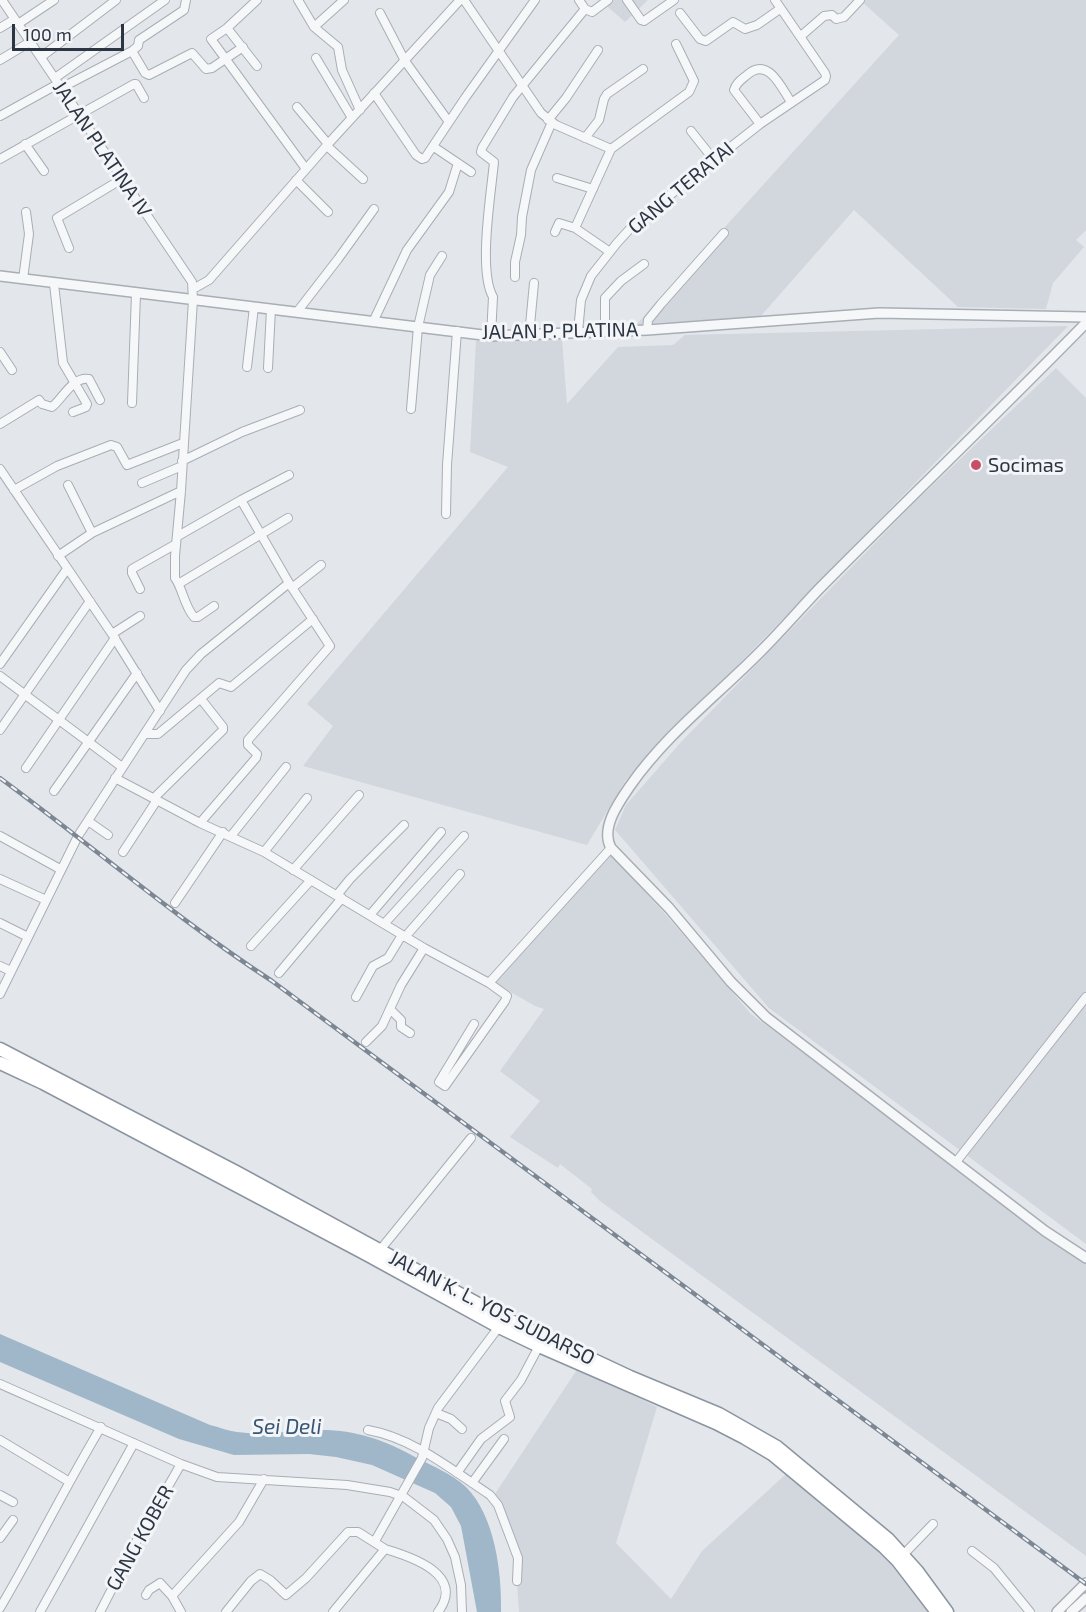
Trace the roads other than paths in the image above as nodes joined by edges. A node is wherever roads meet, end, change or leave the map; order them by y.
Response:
1 (2, 0) edge
2 (54, 0) edge
3 (116, 0) edge
4 (165, 0) edge
5 (186, 0) edge
6 (257, 0) edge
7 (298, 0) edge
8 (344, 0) edge
9 (462, 0) edge
10 (534, 0) edge
11 (579, 0) edge
12 (608, 0) edge
13 (627, 0) edge
14 (674, 0) edge
15 (775, 0) edge
16 (860, 0) edge
17 (585, 9) junction
18 (780, 9) junction
19 (680, 13) dead end
20 (380, 14) dead end
21 (16, 22) junction
22 (314, 27) junction
23 (0, 28) edge
24 (227, 28) junction
25 (801, 36) junction
26 (30, 42) junction
27 (676, 44) dead end
28 (243, 47) junction
29 (598, 50) dead end
30 (132, 51) junction
31 (499, 51) junction
32 (40, 57) junction
33 (316, 58) dead end
34 (0, 60) edge
35 (226, 60) junction
36 (405, 62) junction
37 (258, 66) dead end
38 (644, 69) dead end
39 (58, 83) junction
40 (522, 86) junction
41 (374, 93) junction
42 (144, 98) dead end
43 (791, 102) junction
44 (297, 107) dead end
45 (360, 110) junction
46 (79, 115) junction
47 (0, 116) edge
48 (352, 118) junction
49 (550, 121) junction
50 (450, 122) junction
51 (760, 124) junction
52 (691, 131) dead end
53 (585, 138) junction
54 (26, 144) junction
55 (327, 145) junction
56 (434, 147) junction
57 (611, 149) junction
58 (0, 159) edge
59 (714, 160) junction
60 (458, 163) junction
61 (306, 169) junction
62 (44, 171) dead end
63 (471, 171) dead end
64 (557, 178) dead end
65 (122, 179) junction
66 (363, 179) dead end
67 (296, 180) junction
68 (594, 189) junction
69 (374, 209) dead end
70 (328, 212) dead end
71 (26, 213) dead end
72 (575, 228) junction
73 (555, 232) dead end
74 (724, 233) dead end
75 (69, 248) dead end
76 (609, 252) junction
77 (442, 256) dead end
78 (644, 264) dead end
79 (0, 276) edge
80 (515, 277) dead end
81 (23, 279) junction
82 (534, 283) dead end
83 (54, 284) junction
84 (193, 289) junction
85 (136, 294) junction
86 (193, 300) junction
87 (254, 307) junction
88 (271, 309) junction
89 (297, 312) junction
90 (1086, 318) edge
91 (374, 320) junction
92 (1086, 323) edge
93 (418, 327) junction
94 (647, 330) junction
95 (457, 331) junction
96 (605, 331) junction
97 (578, 332) junction
98 (491, 336) junction
99 (529, 336) junction
100 (0, 352) edge
101 (247, 367) dead end
102 (267, 368) dead end
103 (12, 370) dead end
104 (74, 383) junction
105 (100, 400) dead end
106 (132, 403) dead end
107 (300, 410) dead end
108 (411, 410) dead end
109 (74, 412) dead end
110 (0, 424) edge
111 (183, 443) junction
112 (182, 463) junction
113 (0, 469) edge
114 (289, 476) dead end
115 (142, 483) dead end
116 (68, 485) dead end
117 (14, 490) junction
118 (182, 491) junction
119 (241, 500) junction
120 (446, 514) dead end
121 (288, 518) dead end
122 (92, 533) junction
123 (261, 536) junction
124 (177, 540) junction
125 (58, 556) junction
126 (321, 565) dead end
127 (67, 569) junction
128 (180, 584) junction
129 (291, 585) junction
130 (140, 589) dead end
131 (90, 601) junction
132 (214, 606) dead end
133 (140, 616) dead end
134 (313, 620) junction
135 (114, 636) junction
136 (0, 664) edge
137 (137, 673) junction
138 (0, 676) edge
139 (26, 694) junction
140 (201, 699) junction
141 (160, 711) junction
142 (58, 719) junction
143 (0, 730) edge
144 (146, 734) junction
145 (87, 742) junction
146 (122, 767) junction
147 (286, 767) dead end
148 (26, 768) dead end
149 (115, 778) junction
150 (54, 791) dead end
151 (359, 795) dead end
152 (307, 798) dead end
153 (156, 799) junction
154 (88, 820) junction
155 (200, 823) junction
156 (404, 825) dead end
157 (441, 832) dead end
158 (226, 834) junction
159 (0, 836) edge
160 (108, 836) dead end
161 (464, 836) dead end
162 (611, 848) junction
163 (123, 852) dead end
164 (264, 852) junction
165 (60, 869) junction
166 (294, 870) junction
167 (460, 874) dead end
168 (0, 879) edge
169 (311, 880) junction
170 (339, 897) junction
171 (46, 900) junction
172 (175, 903) dead end
173 (370, 915) junction
174 (0, 923) edge
175 (384, 924) junction
176 (404, 936) junction
177 (28, 937) junction
178 (251, 946) dead end
179 (424, 948) junction
180 (0, 966) edge
181 (11, 971) junction
182 (279, 973) dead end
183 (489, 982) junction
184 (0, 994) edge
185 (356, 997) dead end
186 (1086, 997) edge
187 (390, 1008) junction
188 (474, 1024) dead end
189 (410, 1033) dead end
190 (366, 1042) dead end
191 (0, 1049) edge
192 (0, 1063) edge
193 (471, 1138) dead end
194 (956, 1162) junction
195 (380, 1250) junction
196 (1086, 1258) edge
197 (502, 1323) junction
198 (539, 1346) junction
199 (0, 1384) edge
200 (436, 1413) junction
201 (100, 1427) junction
202 (368, 1430) dead end
203 (462, 1430) dead end
204 (504, 1439) dead end
205 (0, 1440) edge
206 (134, 1443) junction
207 (423, 1456) junction
208 (181, 1464) junction
209 (457, 1473) junction
210 (264, 1479) junction
211 (68, 1481) junction
212 (472, 1483) junction
213 (0, 1495) edge
214 (400, 1496) junction
215 (14, 1502) dead end
216 (13, 1520) dead end
217 (933, 1524) dead end
218 (0, 1538) edge
219 (375, 1541) junction
220 (385, 1549) junction
221 (972, 1551) dead end
222 (904, 1554) junction
223 (517, 1581) dead end
224 (1086, 1583) edge
225 (146, 1595) dead end
226 (172, 1596) junction
227 (1086, 1598) edge
228 (0, 1608) edge
229 (40, 1612) edge
230 (100, 1612) edge
231 (181, 1612) edge
232 (226, 1612) edge
233 (333, 1612) edge
234 (438, 1612) edge
235 (462, 1612) edge
236 (937, 1612) edge
237 (948, 1612) edge
238 (1030, 1612) edge
239 (1057, 1612) edge
240 (1071, 1612) edge

1 - 21 street, JALAN PLATINA IV
2 - 21 street
3 - 32 street
4 - 39 street
5 - 30 street
6 - 24 street
7 - 22 street
8 - 22 street
9 - 31 street
9 - 36 street
10 - 31 street
11 - 17 street
12 - 17 street
13 - 14 street
15 - 18 street
16 - 25 street
17 - 40 street
18 - 19 street
18 - 25 street
20 - 36 street
21 - 23 street
21 - 26 street, JALAN PLATINA IV
22 - 45 street
24 - 28 street
24 - 35 street
25 - 43 street, GANG TERATAI
26 - 32 street, JALAN PLATINA IV
26 - 34 street
27 - 57 street
28 - 35 street
28 - 37 street
29 - 49 street
30 - 35 street
30 - 39 street
31 - 40 street
31 - 50 street
32 - 39 street, JALAN PLATINA IV
33 - 48 street
35 - 61 street
36 - 41 street
36 - 50 street
38 - 53 street
39 - 46 street, JALAN PLATINA IV
39 - 47 street
40 - 49 street
40 - 98 street
41 - 45 street
41 - 56 street
42 - 46 street
43 - 51 street, GANG TERATAI
43 - 51 street
44 - 55 street
45 - 48 street
46 - 54 street
46 - 65 street, JALAN PLATINA IV
48 - 55 street
49 - 53 street
49 - 80 street
50 - 56 street
51 - 59 street, GANG TERATAI
52 - 59 street
53 - 57 street
54 - 58 street
54 - 62 street
55 - 61 street
55 - 66 street
56 - 60 street
57 - 68 street
59 - 76 street, GANG TERATAI
60 - 63 street
60 - 91 street
61 - 67 street
64 - 68 street
65 - 75 street
65 - 84 street, JALAN PLATINA IV
67 - 70 street
67 - 84 street
68 - 72 street
69 - 89 street
71 - 81 street
72 - 73 street
72 - 76 street
74 - 94 street
76 - 97 street, GANG TERATAI
77 - 93 street
78 - 96 street
79 - 81 street, JALAN P. PLATINA
81 - 83 street, JALAN P. PLATINA
82 - 99 street
83 - 85 street, JALAN P. PLATINA
83 - 104 street
84 - 86 street, JALAN PLATINA IV
85 - 86 street, JALAN P. PLATINA
85 - 106 street
86 - 87 street, JALAN P. PLATINA
86 - 111 street, JALAN PLATINA IV
87 - 88 street, JALAN P. PLATINA
87 - 101 street
88 - 89 street, JALAN P. PLATINA
88 - 102 street
89 - 91 street, JALAN P. PLATINA
90 - 94 street, JALAN P. PLATINA
91 - 93 street, JALAN P. PLATINA
92 - 162 street
93 - 95 street, JALAN P. PLATINA
93 - 108 street
94 - 96 street, JALAN P. PLATINA
95 - 98 street, JALAN P. PLATINA
95 - 120 street
96 - 97 street, JALAN P. PLATINA
97 - 99 street, JALAN P. PLATINA
98 - 99 street, JALAN P. PLATINA
100 - 103 street
104 - 105 street
104 - 109 street
104 - 110 street
107 - 112 street
111 - 112 street, JALAN PLATINA IV
111 - 117 street
112 - 115 street
112 - 118 street, JALAN PLATINA IV
113 - 117 street
114 - 119 street
116 - 122 street
117 - 125 street
118 - 122 street
118 - 124 street, JALAN PLATINA IV
119 - 123 street
119 - 124 street
121 - 123 street
122 - 125 street
123 - 128 street
123 - 129 street
124 - 128 street, JALAN PLATINA IV
124 - 130 street
125 - 127 street
126 - 129 street
127 - 131 street
127 - 136 street
128 - 132 street, JALAN PLATINA IV
129 - 134 street
129 - 141 street
131 - 135 street
131 - 139 street
133 - 135 street
134 - 140 street
134 - 155 street
135 - 137 street
135 - 142 street
137 - 141 street
137 - 145 street
138 - 139 street
139 - 142 street
139 - 143 street
140 - 144 street
140 - 153 street
141 - 144 street
142 - 145 street
142 - 148 street
144 - 146 street
145 - 146 street
145 - 150 street
146 - 149 street
147 - 158 street
149 - 153 street
149 - 154 street
151 - 166 street
152 - 164 street
153 - 155 street
153 - 163 street
154 - 160 street
154 - 165 street
155 - 158 street
156 - 170 street
157 - 173 street
158 - 164 street
158 - 172 street
159 - 165 street
161 - 175 street
162 - 183 street
162 - 194 street
164 - 166 street
165 - 171 street
166 - 169 street
167 - 176 street
168 - 171 street
169 - 170 street
169 - 178 street
170 - 173 street
170 - 182 street
171 - 177 street
173 - 175 street
174 - 177 street
175 - 176 street
176 - 179 street
176 - 185 street
177 - 181 street
179 - 183 street
179 - 187 street
180 - 181 street
181 - 184 street
183 - 188 street
186 - 194 street
187 - 189 street
187 - 190 street
191 - 195 highway, JALAN K. L. YOS SUDARSO
192 - 197 highway, JALAN K. L. YOS SUDARSO
193 - 195 street
194 - 196 street
195 - 197 highway, JALAN K. L. YOS SUDARSO
197 - 198 highway, JALAN K. L. YOS SUDARSO
197 - 200 street
197 - 222 highway, JALAN K. L. YOS SUDARSO
198 - 209 street
198 - 236 highway, JALAN K. L. YOS SUDARSO
199 - 201 street
200 - 203 street
200 - 207 street
201 - 206 street
201 - 211 street
202 - 207 street
204 - 212 street
205 - 211 street
206 - 208 street
206 - 229 street
207 - 209 street
207 - 214 street
208 - 210 street
208 - 230 street, GANG KOBER
209 - 212 street
210 - 214 street
210 - 226 street
211 - 228 street
212 - 223 street
213 - 215 street
214 - 219 street
214 - 235 street
216 - 218 street
217 - 222 street
219 - 220 street
219 - 232 street
220 - 233 street
220 - 234 street
221 - 238 street
222 - 237 highway, JALAN K. L. YOS SUDARSO
224 - 239 street
225 - 226 street
226 - 231 street
227 - 240 street

